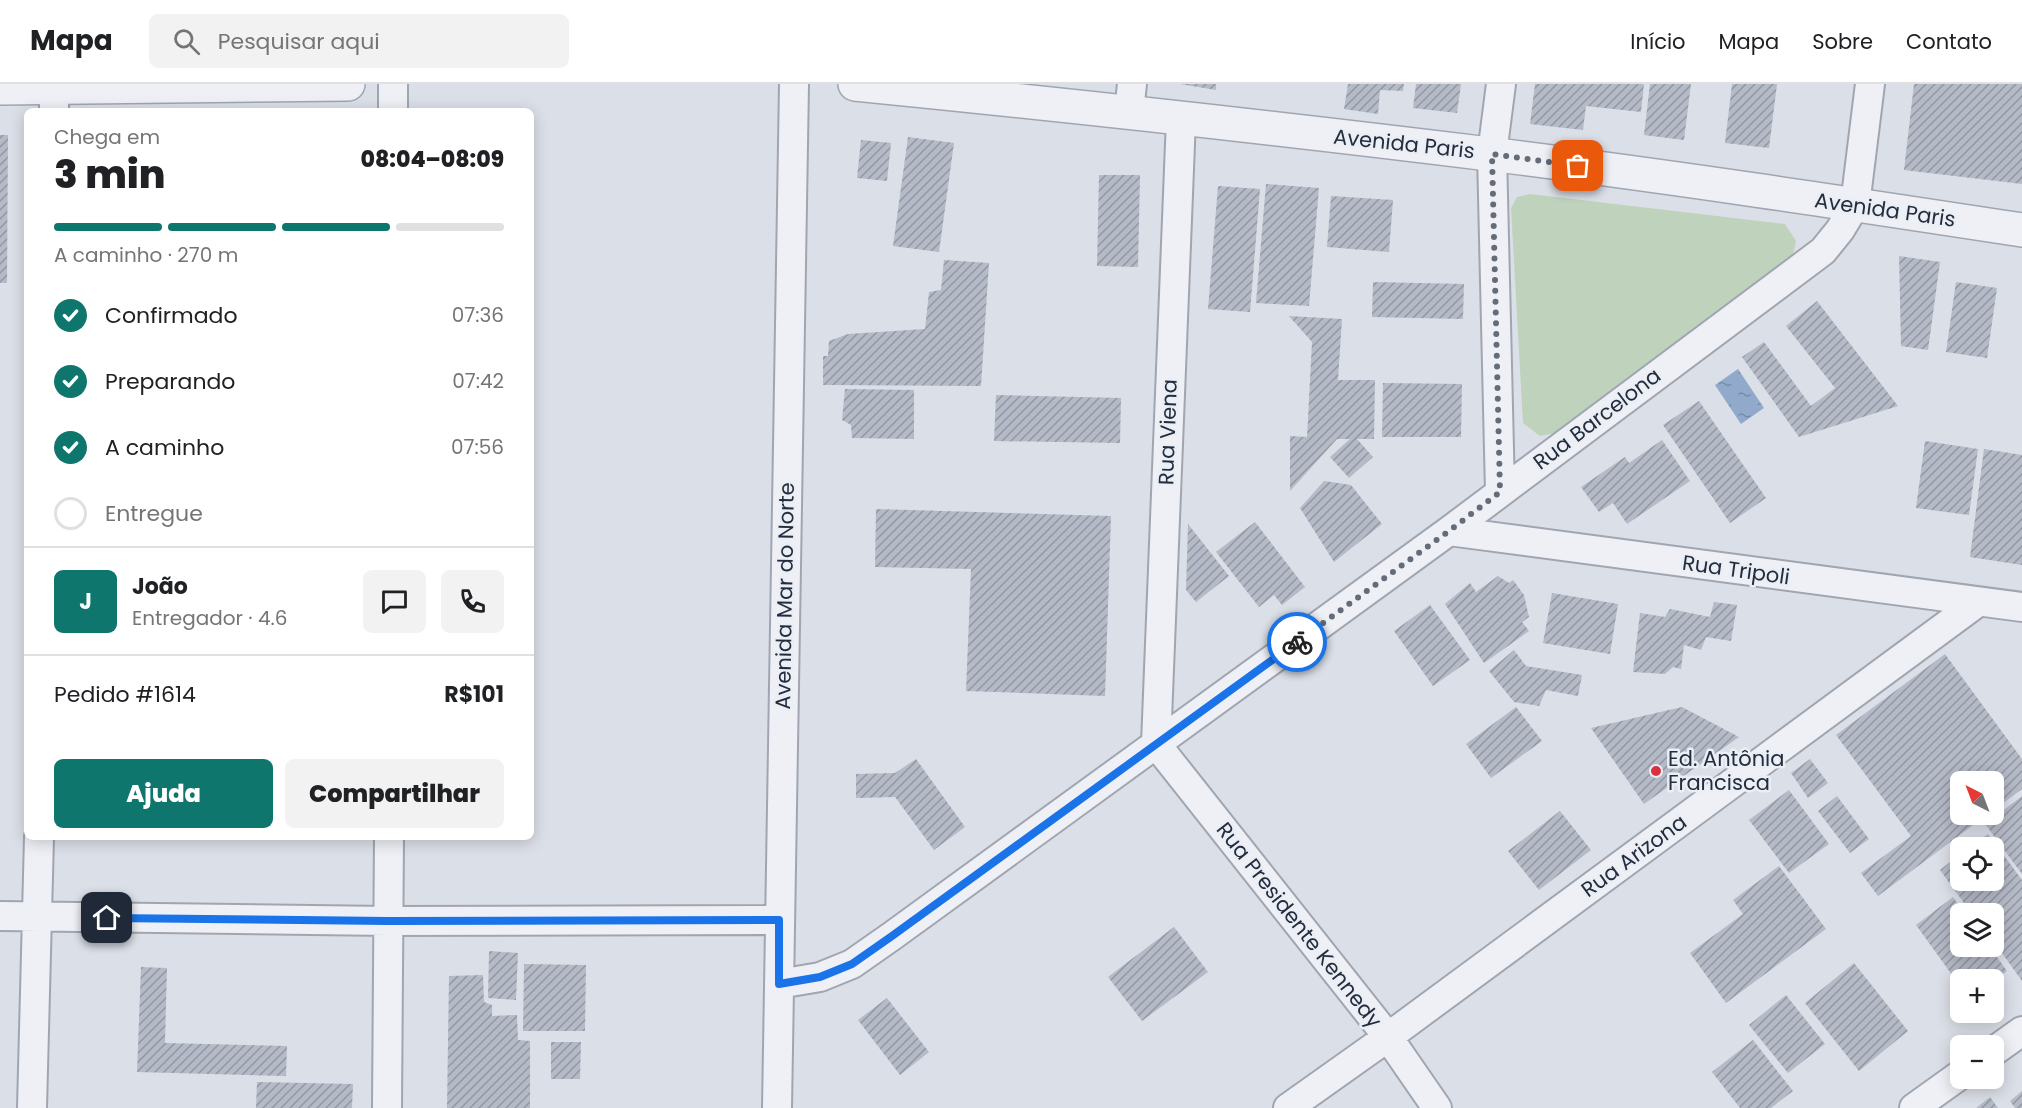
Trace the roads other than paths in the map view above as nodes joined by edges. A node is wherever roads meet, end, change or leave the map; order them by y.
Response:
1 (348, 84) edge
2 (393, 84) edge
3 (794, 84) edge
4 (855, 84) edge
5 (1501, 84) edge
6 (1870, 84) edge
7 (0, 88) edge
8 (54, 94) edge
9 (1131, 97) edge
10 (393, 108) edge
11 (1181, 119) junction
12 (1492, 154) junction
13 (1855, 205) junction
14 (2022, 230) edge
15 (1500, 492) junction
16 (1449, 531) junction
17 (1978, 602) junction
18 (2022, 607) edge
19 (1156, 744) junction
20 (39, 840) edge
21 (389, 840) edge
22 (0, 916) edge
23 (37, 917) junction
24 (779, 920) junction
25 (388, 921) junction
26 (779, 984) junction
27 (2022, 1031) edge
28 (1388, 1037) junction
29 (2004, 1044) edge
30 (1950, 1082) edge
31 (32, 1108) edge
32 (387, 1108) edge
33 (777, 1108) edge
34 (1288, 1108) edge
35 (1437, 1108) edge
36 (1914, 1108) edge

1 - 8 street
2 - 10 street
3 - 24 street, Avenida Mar do Norte
4 - 9 street, Avenida Paris
5 - 12 street
6 - 13 street, Rua Barcelona
7 - 8 street
9 - 11 street, Avenida Paris
11 - 12 street, Avenida Paris
11 - 19 street, Rua Viena
12 - 13 street, Avenida Paris
12 - 15 street
13 - 14 street, Avenida Paris
13 - 15 street, Rua Barcelona
15 - 16 street, Rua Barcelona
16 - 17 street, Rua Tripoli
16 - 19 street, Rua Barcelona
17 - 18 street, Rua Tripoli
17 - 28 street, Rua Arizona
19 - 26 street, Rua Barcelona
19 - 28 street, Rua Presidente Kennedy
20 - 23 street
21 - 25 street
22 - 23 street
23 - 25 street
23 - 31 street
24 - 25 street
24 - 26 street, Avenida Mar do Norte
25 - 32 street
26 - 33 street, Avenida Mar do Norte
27 - 29 street
28 - 34 street, Rua Arizona
28 - 35 street, Rua Presidente Kennedy
30 - 36 street

